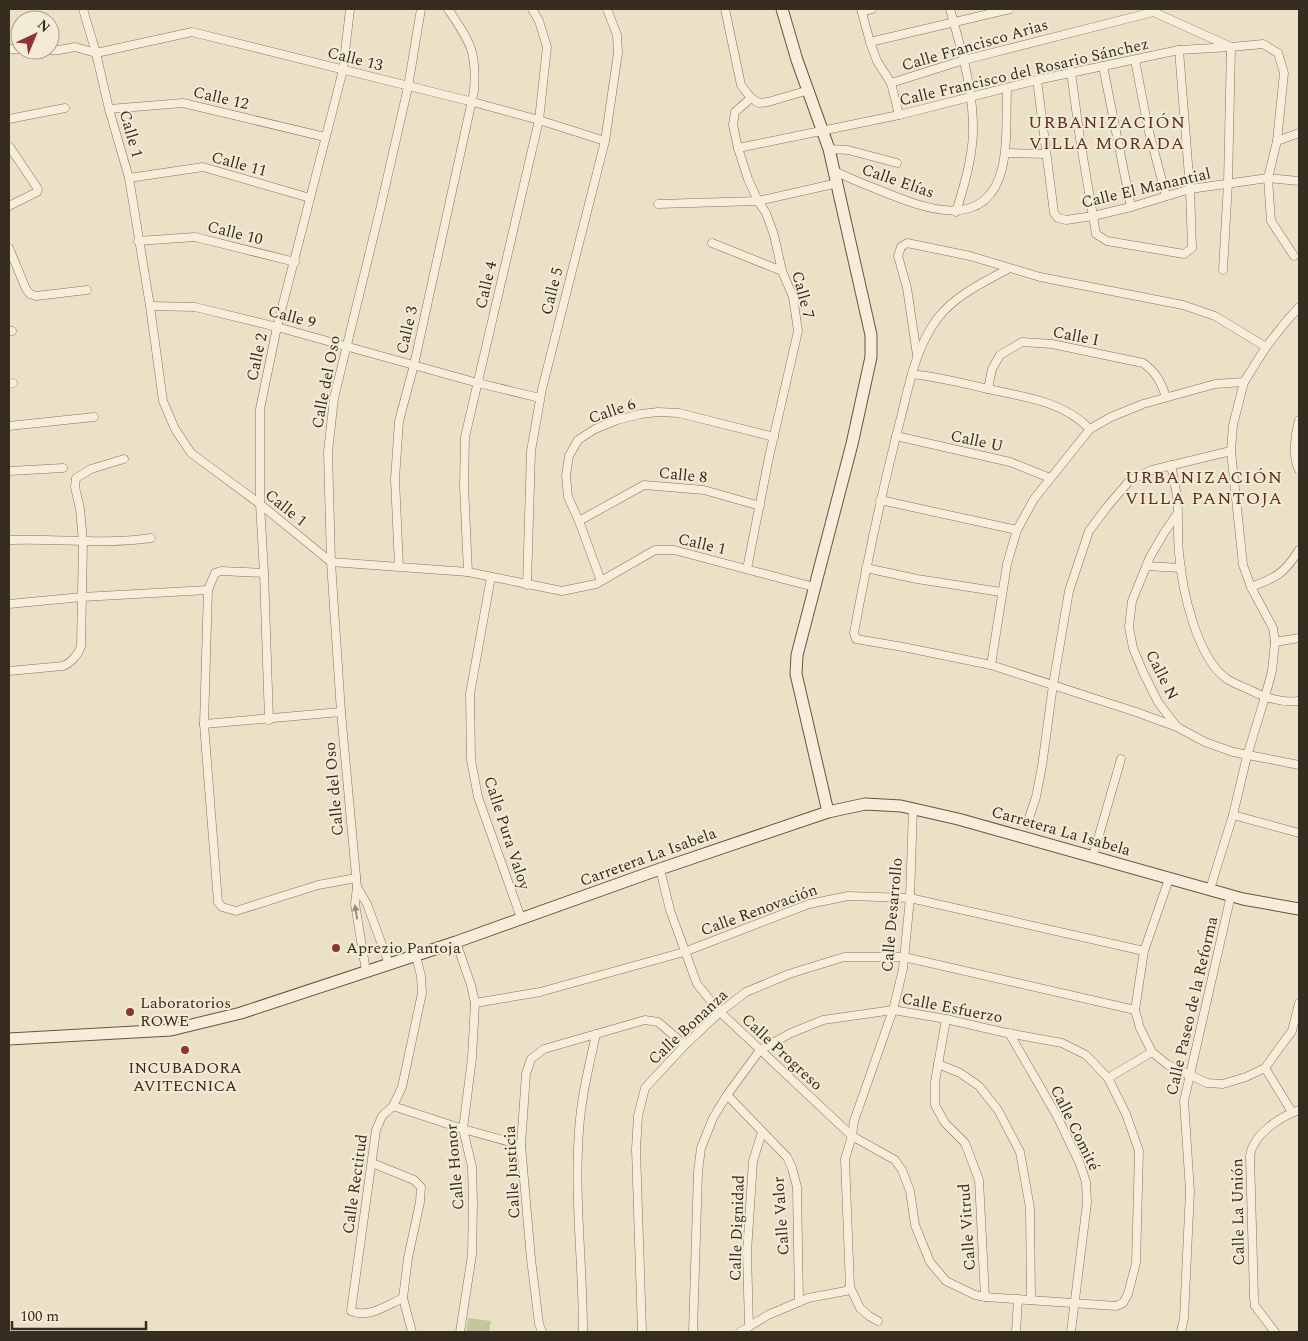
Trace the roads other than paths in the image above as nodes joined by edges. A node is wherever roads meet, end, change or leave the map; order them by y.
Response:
1 (83, 9) edge
2 (350, 9) edge
3 (421, 9) edge
4 (448, 9) edge
5 (532, 9) edge
6 (607, 9) edge
7 (725, 9) edge
8 (782, 9) edge
9 (872, 9) edge
10 (950, 9) edge
11 (1010, 9) edge
12 (1169, 9) edge
13 (861, 10) edge
14 (1150, 10) edge
15 (1164, 17) junction
16 (954, 22) junction
17 (870, 42) junction
18 (1231, 47) junction
19 (60, 50) edge
20 (1178, 50) junction
21 (96, 52) junction
22 (964, 60) junction
23 (1135, 60) junction
24 (1103, 66) junction
25 (342, 70) junction
26 (1071, 72) junction
27 (1037, 80) junction
28 (891, 83) junction
29 (408, 87) junction
30 (1007, 88) junction
31 (809, 90) junction
32 (970, 97) junction
33 (751, 98) junction
34 (473, 102) junction
35 (65, 108) dead end
36 (109, 109) junction
37 (899, 115) junction
38 (9, 119) edge
39 (539, 120) junction
40 (824, 131) junction
41 (1299, 133) edge
42 (325, 137) junction
43 (605, 141) junction
44 (1277, 141) junction
45 (9, 146) edge
46 (738, 148) junction
47 (829, 150) junction
48 (1005, 153) junction
49 (1046, 154) junction
50 (12, 158) edge
51 (897, 163) dead end
52 (836, 177) junction
53 (129, 178) junction
54 (1268, 178) junction
55 (1299, 181) edge
56 (1228, 183) junction
57 (1190, 189) junction
58 (1166, 196) junction
59 (310, 198) junction
60 (758, 200) junction
61 (658, 204) dead end
62 (9, 206) edge
63 (1131, 207) junction
64 (956, 212) junction
65 (1093, 216) junction
66 (138, 241) junction
67 (712, 243) dead end
68 (9, 248) edge
69 (1294, 256) dead end
70 (295, 262) junction
71 (1008, 269) junction
72 (1223, 270) dead end
73 (782, 271) junction
74 (87, 290) dead end
75 (150, 306) junction
76 (1299, 307) edge
77 (277, 327) junction
78 (346, 346) junction
79 (1266, 347) junction
80 (917, 355) junction
81 (414, 365) junction
82 (912, 374) junction
83 (1244, 382) junction
84 (478, 383) junction
85 (988, 389) junction
86 (1166, 397) junction
87 (540, 398) junction
88 (94, 417) dead end
89 (1299, 420) edge
90 (9, 426) edge
91 (1090, 429) junction
92 (896, 436) junction
93 (774, 437) junction
94 (1231, 451) junction
95 (124, 459) dead end
96 (1171, 465) junction
97 (63, 468) dead end
98 (1299, 470) edge
99 (9, 471) edge
100 (1050, 478) junction
101 (880, 500) junction
102 (260, 504) junction
103 (760, 506) junction
104 (1177, 514) junction
105 (579, 521) junction
106 (1017, 530) junction
107 (151, 538) dead end
108 (9, 540) edge
109 (84, 542) junction
110 (1299, 550) edge
111 (331, 562) junction
112 (399, 566) junction
113 (1146, 566) junction
114 (866, 568) junction
115 (1181, 568) junction
116 (747, 569) junction
117 (468, 572) junction
118 (264, 573) junction
119 (491, 577) junction
120 (601, 581) junction
121 (527, 584) junction
122 (814, 587) junction
123 (1251, 587) junction
124 (208, 590) junction
125 (1001, 592) junction
126 (82, 597) junction
127 (9, 604) edge
128 (1299, 638) edge
129 (1275, 642) junction
130 (991, 665) junction
131 (9, 671) edge
132 (1053, 685) junction
133 (1265, 697) junction
134 (1299, 701) edge
135 (341, 712) junction
136 (269, 720) junction
137 (204, 724) junction
138 (1177, 728) junction
139 (1247, 756) junction
140 (1121, 758) dead end
141 (1299, 765) edge
142 (913, 808) junction
143 (828, 812) junction
144 (1233, 815) junction
145 (1028, 824) dead end
146 (1299, 833) edge
147 (1093, 856) junction
148 (660, 869) junction
149 (356, 878) junction
150 (1169, 879) junction
151 (357, 887) junction
152 (1210, 889) junction
153 (1232, 895) junction
154 (910, 898) junction
155 (1299, 909) edge
156 (521, 918) junction
157 (456, 942) junction
158 (1144, 951) junction
159 (684, 952) junction
160 (416, 956) junction
161 (904, 957) junction
162 (389, 964) junction
163 (366, 971) junction
164 (475, 1003) junction
165 (1299, 1003) edge
166 (893, 1010) junction
167 (1135, 1010) junction
168 (720, 1012) junction
169 (946, 1018) junction
170 (1009, 1033) junction
171 (596, 1034) junction
172 (1299, 1035) edge
173 (1287, 1037) junction
174 (9, 1039) edge
175 (685, 1045) junction
176 (760, 1050) junction
177 (1152, 1052) junction
178 (938, 1064) junction
179 (1265, 1068) junction
180 (1189, 1075) junction
181 (1108, 1078) junction
182 (727, 1095) junction
183 (393, 1106) junction
184 (1296, 1111) edge
185 (463, 1129) junction
186 (762, 1132) junction
187 (852, 1136) junction
188 (521, 1145) junction
189 (372, 1163) junction
190 (850, 1286) junction
191 (985, 1297) junction
192 (402, 1298) junction
193 (1018, 1299) junction
194 (1031, 1300) junction
195 (799, 1302) junction
196 (1074, 1302) junction
197 (1123, 1302) joint
198 (878, 1321) dead end
199 (749, 1327) junction
200 (412, 1332) edge
201 (460, 1332) edge
202 (542, 1332) edge
203 (583, 1332) edge
204 (642, 1332) edge
205 (693, 1332) edge
206 (740, 1332) edge
207 (1016, 1332) edge
208 (1071, 1332) edge
209 (1181, 1332) edge
210 (1275, 1332) edge

1 - 21 street, Calle 1
2 - 25 street, Calle 2
3 - 29 street, Calle del Oso
4 - 34 street, Calle 3
5 - 39 street, Calle 4
6 - 43 street, Calle 5
7 - 33 street
8 - 31 main road
9 - 13 street
10 - 16 street
11 - 16 street
12 - 15 street
13 - 17 street
14 - 15 street
14 - 22 street, Calle Francisco Arias
15 - 18 street
16 - 17 street
16 - 22 street
17 - 28 street
18 - 20 street, Calle Francisco del Rosario Sánchez
18 - 44 street, Calle Francisco del Rosario Sánchez
18 - 56 street
19 - 21 street
20 - 23 street, Calle Francisco del Rosario Sánchez
20 - 57 street
21 - 25 street, Calle 13
21 - 36 street, Calle 1
22 - 28 street, Calle Francisco Arias
22 - 32 street
23 - 24 street, Calle Francisco del Rosario Sánchez
23 - 58 street
24 - 26 street, Calle Francisco del Rosario Sánchez
24 - 63 street
25 - 29 street, Calle 13
25 - 42 street, Calle 2
26 - 27 street, Calle Francisco del Rosario Sánchez
26 - 65 street
27 - 30 street, Calle Francisco del Rosario Sánchez
27 - 49 street
28 - 37 street
29 - 34 street, Calle 13
29 - 78 street, Calle del Oso
30 - 32 street, Calle Francisco del Rosario Sánchez
30 - 48 street, Calle Elías
31 - 33 street
31 - 40 main road
32 - 37 street, Calle Francisco del Rosario Sánchez
32 - 64 street
33 - 46 street, Calle 7
34 - 39 street, Calle 13
34 - 81 street, Calle 3
35 - 38 street
36 - 42 street, Calle 12
36 - 53 street, Calle 1
37 - 40 street, Calle Francisco del Rosario Sánchez
39 - 43 street, Calle 13
39 - 84 street, Calle 4
40 - 46 street, Calle Francisco del Rosario Sánchez
40 - 47 main road
41 - 44 street
42 - 59 street, Calle 2
43 - 87 street, Calle 5
44 - 54 street
45 - 50 street
46 - 60 street, Calle 7
47 - 51 street
47 - 52 main road
48 - 49 street
48 - 64 street, Calle Elías
49 - 65 street, Calle El Manantial
50 - 62 street
52 - 60 street
52 - 64 street, Calle Elías
52 - 122 main road
53 - 59 street, Calle 11
53 - 66 street, Calle 1
54 - 55 street, Calle El Manantial
54 - 56 street, Calle El Manantial
54 - 69 street
56 - 57 street, Calle El Manantial
56 - 72 street
57 - 58 street, Calle El Manantial
57 - 65 street
58 - 63 street, Calle El Manantial
59 - 70 street, Calle 2
60 - 61 street
60 - 73 street, Calle 7
63 - 65 street, Calle El Manantial
66 - 70 street, Calle 10
66 - 75 street, Calle 1
67 - 73 street
68 - 74 street
70 - 77 street, Calle 2
71 - 79 street
71 - 80 street
71 - 80 street
73 - 93 street, Calle 7
75 - 77 street, Calle 9
75 - 102 street, Calle 1
76 - 79 street
77 - 78 street, Calle 9
77 - 102 street, Calle 2
78 - 81 street, Calle 9
78 - 111 street, Calle del Oso
79 - 83 street
80 - 82 street
81 - 84 street, Calle 9
81 - 112 street, Calle 3
82 - 85 street
82 - 92 street
83 - 86 street
83 - 94 street
84 - 87 street, Calle 9
84 - 117 street, Calle 4
85 - 86 street, Calle I
85 - 91 street
86 - 91 street
87 - 121 street, Calle 5
88 - 90 street
89 - 98 street
91 - 100 street
92 - 100 street, Calle U
92 - 101 street
93 - 103 street, Calle 7
93 - 105 street, Calle 6
94 - 96 street
94 - 123 street
95 - 109 street
96 - 104 street
96 - 132 street
97 - 99 street
100 - 106 street
101 - 106 street
101 - 114 street
102 - 111 street, Calle 1
102 - 118 street, Calle 2
103 - 105 street, Calle 8
103 - 116 street, Calle 7
104 - 113 street, Calle N
104 - 115 street
105 - 120 street, Calle 6
106 - 125 street
107 - 109 street
108 - 109 street
109 - 126 street
110 - 123 street
111 - 112 street, Calle 1
111 - 135 street, Calle del Oso
112 - 117 street, Calle 1
113 - 115 street
113 - 138 street, Calle N
114 - 125 street
114 - 130 street
115 - 133 street
116 - 120 street, Calle 1
116 - 122 street, Calle 1
117 - 119 street, Calle 1
118 - 124 street
118 - 136 street, Calle 2
119 - 121 street, Calle 1
119 - 156 street, Calle Pura Valoy
120 - 121 street, Calle 1
122 - 143 main road
123 - 129 street
124 - 126 street
124 - 137 street
125 - 130 street
126 - 127 street
126 - 131 street
128 - 129 street
129 - 133 street
130 - 132 street
132 - 138 street
132 - 145 street
133 - 134 street
133 - 139 street
135 - 136 street
135 - 149 street, Calle del Oso
136 - 137 street
137 - 149 street
138 - 139 street, Calle N
139 - 141 street, Calle N
139 - 144 street
140 - 147 street
142 - 143 main road, Carretera La Isabela
142 - 147 main road, Carretera La Isabela
142 - 154 street, Calle Desarrollo
143 - 148 main road, Carretera La Isabela
144 - 146 street
144 - 152 street
147 - 150 main road, Carretera La Isabela
148 - 156 main road, Carretera La Isabela
148 - 159 street, Calle Progreso
149 - 151 street, Calle del Oso
150 - 152 main road, Carretera La Isabela
150 - 158 street
151 - 162 street, Calle del Oso
163 -> 151 street, Calle del Oso
152 - 153 main road, Carretera La Isabela
153 - 155 main road, Carretera La Isabela
153 - 180 street, Calle Paseo de la Reforma
154 - 158 street, Calle Renovación
154 - 159 street, Calle Renovación
154 - 161 street, Calle Desarrollo
156 - 157 main road, Carretera La Isabela
157 - 160 main road, Carretera La Isabela
157 - 164 street, Calle Honor
158 - 167 street
159 - 164 street, Calle Renovación
159 - 168 street, Calle Progreso
160 - 162 main road, Carretera La Isabela
160 - 183 street, Calle Rectitud
161 - 166 street, Calle Desarrollo
161 - 167 street, Calle Bonanza
161 - 168 street, Calle Bonanza
162 - 163 main road, Carretera La Isabela
163 - 174 main road, Carretera La Isabela
164 - 185 street, Calle Honor
165 - 173 street
166 - 169 street, Calle Esfuerzo
166 - 176 street, Calle Esfuerzo
166 - 187 street, Calle Desarrollo
167 - 177 street
168 - 175 street, Calle Bonanza
168 - 176 street, Calle Progreso
169 - 170 street, Calle Esfuerzo
169 - 178 street, Calle Vitrud
170 - 181 street, Calle Esfuerzo
170 - 196 street, Calle Comité
171 - 175 street, Calle Justicia
171 - 188 street, Calle Justicia
171 - 203 street
172 - 173 street
173 - 179 street
175 - 204 street, Calle Bonanza
176 - 182 street, Calle Esfuerzo
176 - 187 street, Calle Progreso
177 - 180 street
177 - 181 street
178 - 191 street, Calle Vitrud
178 - 194 street
179 - 180 street
179 - 184 street
180 - 209 street, Calle Paseo de la Reforma
181 - 197 street, Calle Esfuerzo
182 - 186 street, Calle Valor
182 - 205 street, Calle Esfuerzo
183 - 185 street
183 - 189 street, Calle Rectitud
184 - 210 street, Calle La Unión
185 - 188 street
185 - 201 street, Calle Honor
186 - 195 street, Calle Valor
186 - 199 street, Calle Dignidad
187 - 190 street, Calle Desarrollo
187 - 191 street, Calle Progreso
188 - 202 street, Calle Justicia
189 - 192 street
189 - 192 street, Calle Rectitud
190 - 195 street
190 - 198 street
191 - 193 street, Calle Progreso
192 - 200 street
193 - 194 street, Calle Progreso
193 - 207 street
194 - 196 street, Calle Progreso
195 - 199 street
196 - 197 street, Calle Progreso
196 - 208 street
199 - 206 street

